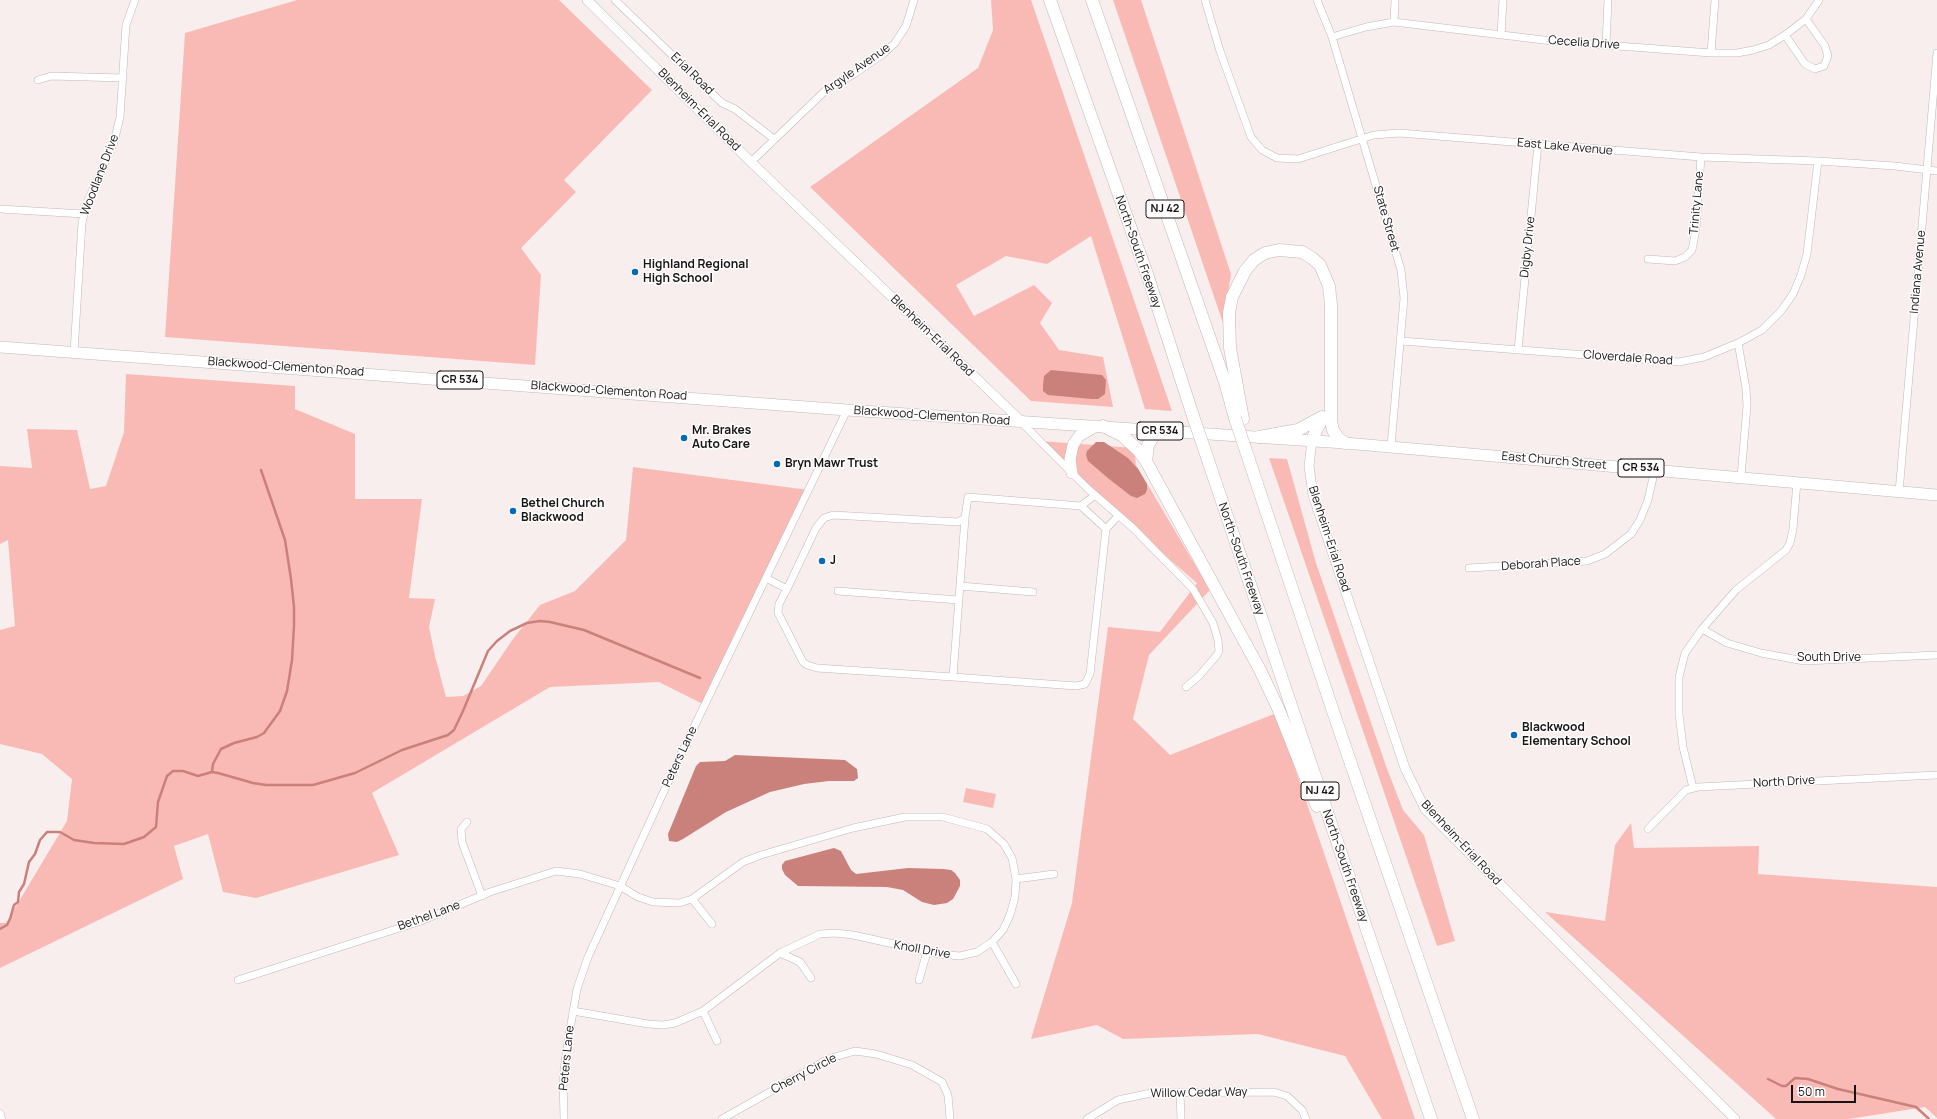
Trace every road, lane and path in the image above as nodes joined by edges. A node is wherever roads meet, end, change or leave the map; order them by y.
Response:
1 (135, 0) edge
2 (587, 0) edge
3 (616, 0) edge
4 (914, 0) edge
5 (1050, 0) edge
6 (1092, 0) edge
7 (1205, 0) edge
8 (1317, 0) edge
9 (1395, 0) edge
10 (1503, 0) edge
11 (1608, 0) edge
12 (1715, 0) edge
13 (1819, 0) edge
14 (1806, 19) junction
15 (1394, 22) junction
16 (1501, 35) junction
17 (1786, 35) junction
18 (1332, 37) junction
19 (1606, 45) junction
20 (1937, 52) edge
21 (1711, 53) junction
22 (122, 78) junction
23 (38, 80) dead end
24 (774, 139) junction
25 (1363, 139) junction
26 (1538, 144) junction
27 (1701, 157) junction
28 (1818, 161) junction
29 (751, 162) junction
30 (1928, 170) junction
31 (1937, 171) edge
32 (0, 210) edge
33 (84, 214) junction
34 (1648, 259) dead end
35 (1402, 341) junction
36 (1738, 343) junction
37 (0, 347) edge
38 (1518, 350) junction
39 (74, 352) junction
40 (1330, 399) junction
41 (846, 410) junction
42 (1322, 418) junction
43 (1239, 419) junction
44 (1021, 422) junction
45 (1099, 426) junction
46 (1157, 430) junction
47 (1218, 434) joint
48 (1259, 437) junction
49 (1312, 440) junction
50 (1345, 443) junction
51 (1391, 446) junction
52 (1146, 461) junction
53 (1655, 469) junction
54 (1072, 473) junction
55 (1740, 477) junction
56 (1797, 482) junction
57 (1898, 492) junction
58 (1095, 495) junction
59 (1937, 495) edge
60 (1081, 506) junction
61 (1118, 516) junction
62 (965, 518) junction
63 (1106, 529) junction
64 (1468, 568) dead end
65 (766, 578) junction
66 (960, 586) junction
67 (787, 589) junction
68 (838, 591) dead end
69 (1033, 592) dead end
70 (959, 600) junction
71 (1702, 629) junction
72 (1937, 655) edge
73 (953, 677) junction
74 (1186, 687) dead end
75 (1937, 774) edge
76 (1693, 788) junction
77 (467, 822) dead end
78 (1648, 829) dead end
79 (1054, 874) dead end
80 (1016, 879) junction
81 (620, 886) junction
82 (482, 896) junction
83 (692, 899) junction
84 (1362, 915) junction
85 (712, 924) dead end
86 (992, 942) junction
87 (927, 952) junction
88 (780, 953) junction
89 (811, 978) dead end
90 (238, 980) dead end
91 (918, 980) dead end
92 (1016, 984) dead end
93 (573, 1011) junction
94 (703, 1011) junction
95 (717, 1040) dead end
96 (1180, 1093) junction
97 (0, 1114) edge
98 (1, 1119) edge
99 (564, 1119) edge
100 (722, 1119) edge
101 (950, 1119) edge
102 (1087, 1119) edge
103 (1181, 1119) edge
104 (1306, 1119) edge
105 (1431, 1119) edge
106 (1473, 1119) edge
107 (1735, 1119) edge

1 - 22 street, Woodlane Drive
2 - 29 main road, Blenheim-Erial Road
3 - 24 street, Erial Road
4 - 24 street, Argyle Avenue
5 - 84 highway, North-South Freeway / NJ 42, bridge
6 - 43 highway, NJ 42
7 - 25 street, East Lake Avenue
8 - 18 street, State Street
9 - 15 street
10 - 16 street
11 - 19 street
12 - 21 street
13 - 14 street, Cecelia Drive
14 - 17 street, Cecelia Drive
14 - 17 street
15 - 16 street, Cecelia Drive
15 - 18 street, Cecelia Drive
16 - 19 street, Cecelia Drive
17 - 21 street, Cecelia Drive
18 - 25 street, State Street
19 - 21 street, Cecelia Drive
20 - 30 street, Indiana Avenue
22 - 23 street
22 - 33 street, Woodlane Drive
24 - 29 street, Argyle Avenue
25 - 26 street, East Lake Avenue
25 - 35 street, State Street
26 - 27 street, East Lake Avenue
26 - 38 street, Digby Drive
27 - 28 street, East Lake Avenue
27 - 34 street, Trinity Lane
28 - 30 street, East Lake Avenue
28 - 36 street, Cloverdale Road
29 - 44 main road, Blenheim-Erial Road
30 - 31 street, East Lake Avenue
30 - 57 street, Indiana Avenue
32 - 33 street
33 - 39 street, Woodlane Drive
35 - 38 street, Cloverdale Road
35 - 51 street, State Street
36 - 38 street, Cloverdale Road
36 - 55 street
37 - 39 main road, Blackwood-Clementon Road / CR 534
39 - 41 main road, Blackwood-Clementon Road / CR 534
40 - 42 highway
40 - 43 highway
40 - 50 highway
41 - 44 main road, Blackwood-Clementon Road / CR 534
41 - 65 street, Peters Lane
42 - 48 highway
42 - 49 highway
43 - 106 highway, NJ 42, bridge
44 - 45 main road, Blackwood-Clementon Road / CR 534
44 - 54 street, Blenheim-Erial Road
45 - 46 main road, Blackwood-Clementon Road / CR 534
45 - 52 highway
45 - 54 main road
46 - 47 main road, Blackwood-Clementon Road / CR 534
46 - 52 highway
47 - 48 main road, East Church Street / CR 534
48 - 49 main road, East Church Street / CR 534
49 - 50 main road, East Church Street / CR 534
49 - 107 main road, Blenheim-Erial Road
50 - 51 main road, East Church Street / CR 534
51 - 53 main road, East Church Street / CR 534
52 - 84 highway
53 - 55 main road, East Church Street / CR 534
53 - 64 street, Deborah Place
54 - 58 street, Blenheim-Erial Road
55 - 56 main road, East Church Street / CR 534
56 - 57 main road, East Church Street / CR 534
56 - 71 street
57 - 59 main road, East Church Street / CR 534
58 - 60 street
58 - 61 street, Blenheim-Erial Road
60 - 62 street
60 - 63 street
61 - 63 street
61 - 74 street, Blenheim-Erial Road
62 - 66 street
62 - 67 street
63 - 73 street
65 - 67 street
65 - 81 street, Peters Lane
66 - 69 street
66 - 70 street
67 - 73 street
68 - 70 street
70 - 73 street
71 - 72 street, South Drive
71 - 76 street
75 - 76 street, North Drive
76 - 78 street
77 - 82 street
79 - 80 street
80 - 83 street, Knoll Drive
80 - 86 street, Knoll Drive
81 - 82 street, Bethel Lane
81 - 83 street, Knoll Drive
81 - 93 street, Peters Lane
82 - 90 street, Bethel Lane
83 - 85 street
84 - 105 highway, North-South Freeway / NJ 42
86 - 87 street, Knoll Drive
86 - 92 street
87 - 88 street, Knoll Drive
87 - 91 street
88 - 89 street
88 - 94 street, Knoll Drive
93 - 94 street, Knoll Drive
93 - 99 street, Peters Lane
94 - 95 street
96 - 102 street, Willow Cedar Way
96 - 103 street
96 - 104 street, Willow Cedar Way
97 - 98 street
100 - 101 street, Cherry Circle

